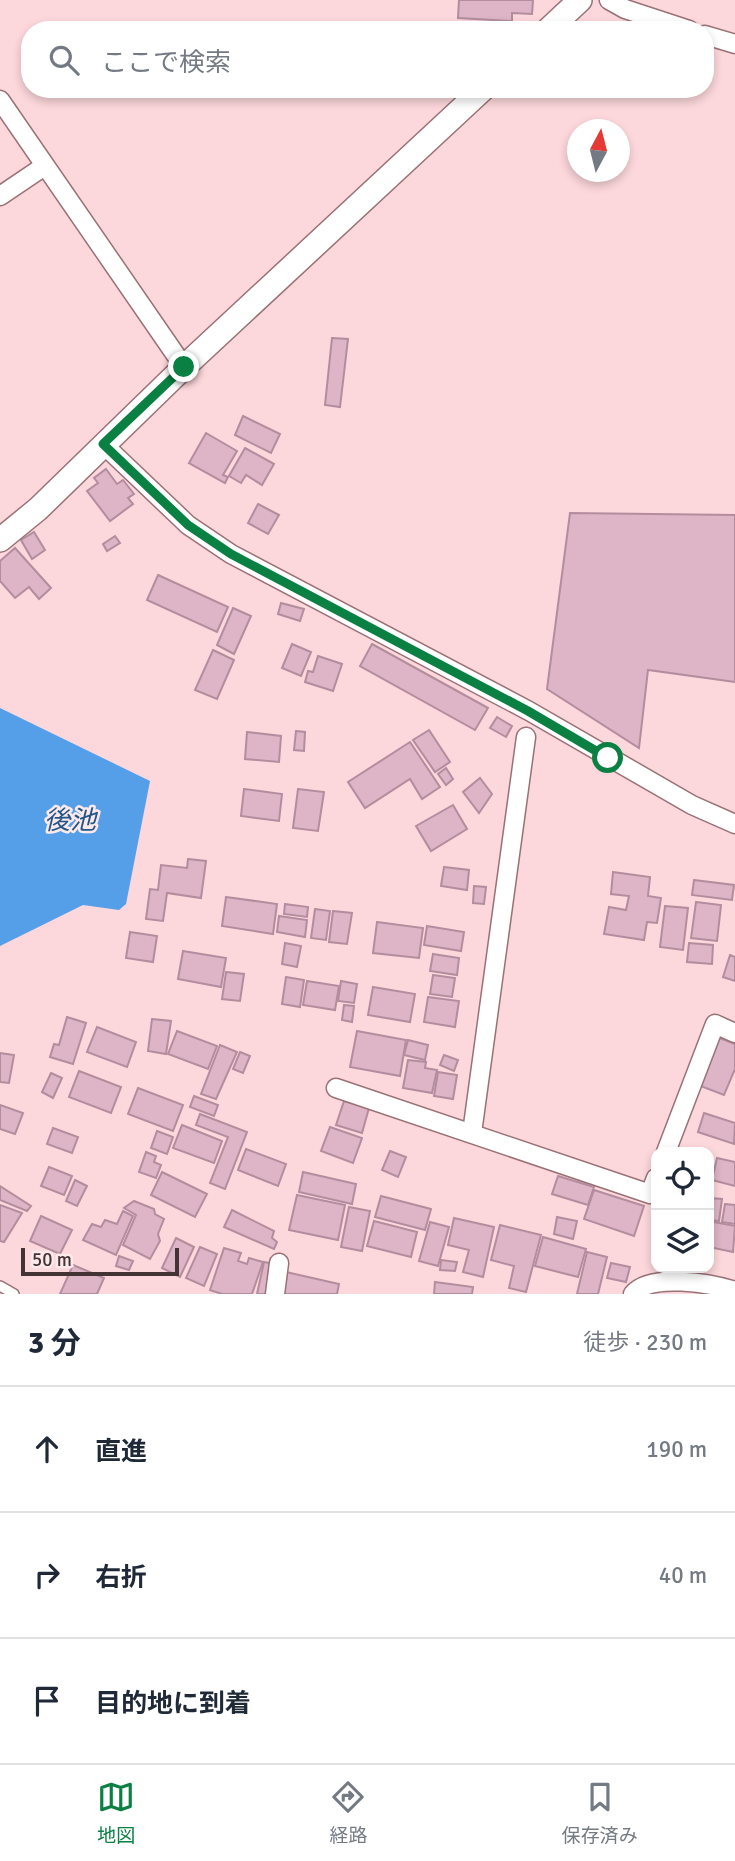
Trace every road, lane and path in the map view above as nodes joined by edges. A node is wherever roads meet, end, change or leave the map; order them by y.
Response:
1 (580, 0) edge
2 (609, 0) edge
3 (558, 21) edge
4 (662, 21) edge
5 (714, 38) edge
6 (735, 44) edge
7 (473, 98) edge
8 (0, 100) edge
9 (43, 167) junction
10 (0, 196) edge
11 (184, 367) junction
12 (103, 444) junction
13 (0, 540) edge
14 (526, 737) dead end
15 (735, 824) edge
16 (735, 1033) edge
17 (336, 1088) dead end
18 (472, 1133) junction
19 (668, 1147) edge
20 (651, 1191) edge
21 (279, 1264) dead end
22 (0, 1286) edge
23 (735, 1291) edge
24 (14, 1294) edge
25 (275, 1294) edge
26 (633, 1294) edge

1 - 3 street
2 - 4 street
5 - 6 street
7 - 11 street
8 - 9 street
9 - 10 street
9 - 11 street
11 - 12 street
12 - 13 street
12 - 15 street
14 - 18 street
16 - 19 street
17 - 18 street
18 - 20 street
21 - 25 street
22 - 24 lane
23 - 26 street

